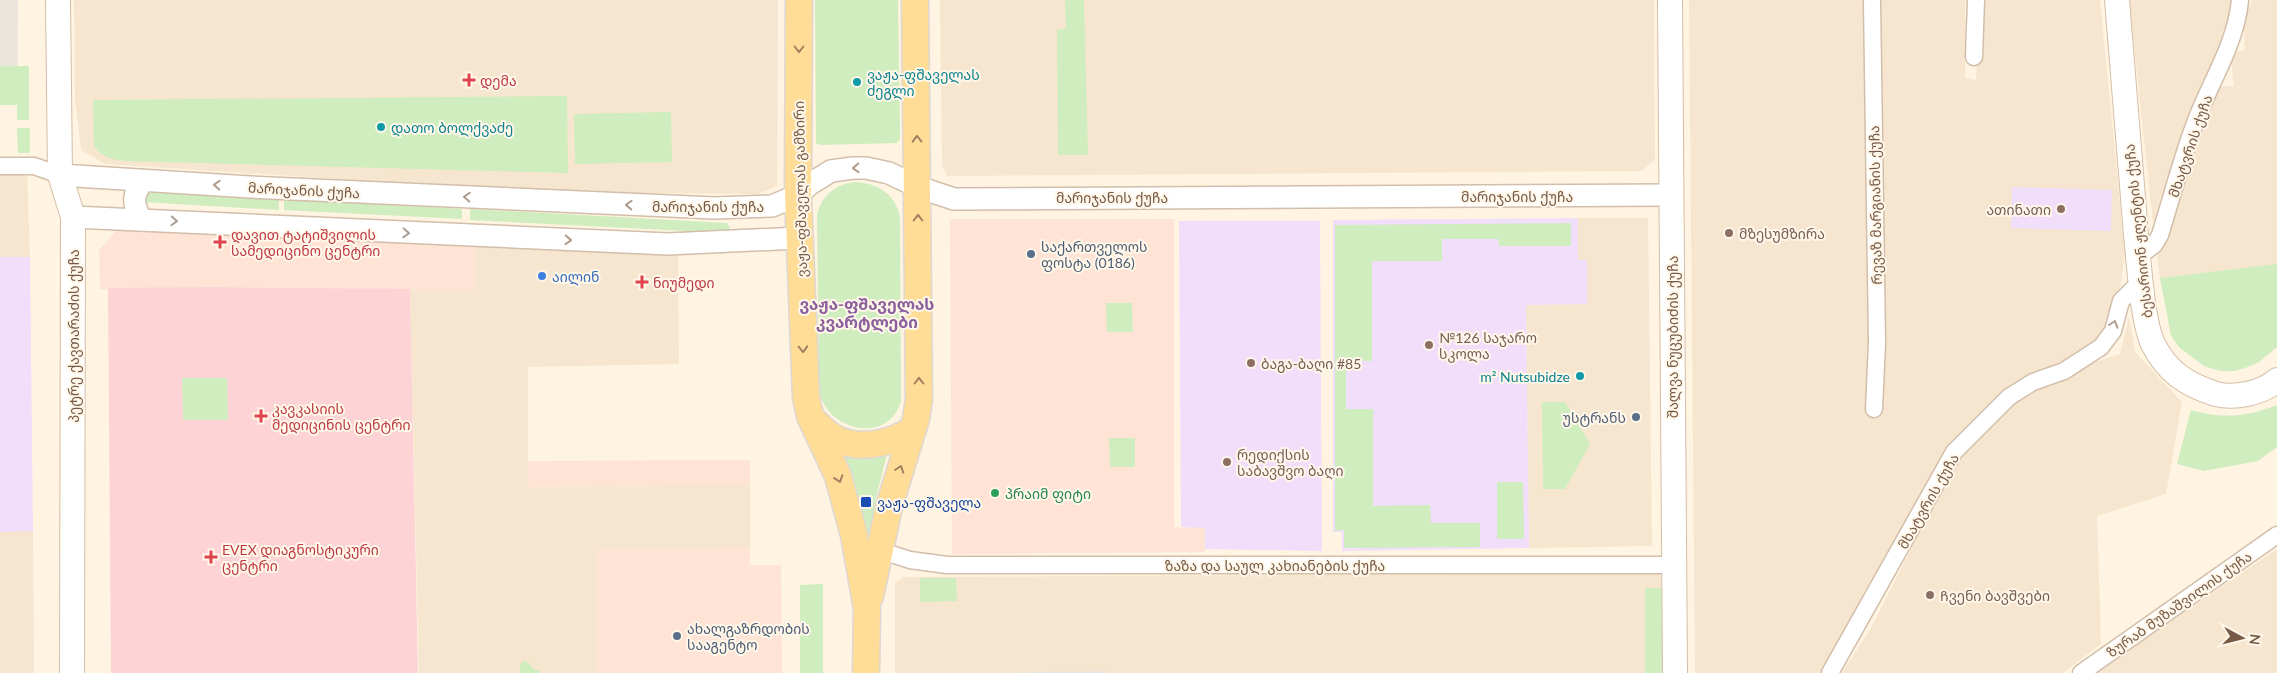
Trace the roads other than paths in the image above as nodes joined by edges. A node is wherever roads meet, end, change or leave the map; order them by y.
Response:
1 (58, 0) edge
2 (799, 0) edge
3 (915, 0) edge
4 (1670, 0) edge
5 (1872, 0) edge
6 (1976, 0) edge
7 (2117, 0) edge
8 (2240, 0) edge
9 (1974, 57) dead end
10 (0, 166) edge
11 (60, 176) junction
12 (144, 181) junction
13 (918, 187) junction
14 (798, 195) junction
15 (1671, 195) junction
16 (744, 208) junction
17 (73, 217) junction
18 (141, 220) junction
19 (799, 238) junction
20 (745, 242) junction
21 (2138, 257) junction
22 (2141, 280) junction
23 (2277, 380) edge
24 (1874, 409) dead end
25 (812, 419) junction
26 (913, 429) junction
27 (2277, 535) edge
28 (879, 550) junction
29 (1674, 565) junction
30 (867, 609) junction
31 (72, 673) edge
32 (866, 673) edge
33 (1675, 673) edge
34 (1830, 673) edge
35 (2081, 673) edge

1 - 11 main road, პეტრე ქავთარაძის ქუჩა
2 -> 14 main road, ვაჟა-ფშაველას გამზირი
13 -> 3 main road, ვაჟა-ფშაველას გამზირი
4 - 15 main road, შალვა ნუცუბიძის ქუჩა
5 - 24 street, რევაზ მარგიანის ქუჩა
6 - 9 street
7 - 21 main road, ბესარიონ ჟღენტის ქუჩა
8 - 21 street, მხატვრის ქუჩა
10 - 11 street
11 - 12 street, მარიჯანის ქუჩა
11 - 17 main road, პეტრე ქავთარაძის ქუჩა
16 -> 12 street, მარიჯანის ქუჩა
12 - 18 street
13 -> 14 street, მარიჯანის ქუჩა
13 - 15 street, მარიჯანის ქუჩა
26 -> 13 main road, ვაჟა-ფშაველას გამზირი
14 - 16 street, მარიჯანის ქუჩა
14 - 19 main road, ვაჟა-ფშაველას გამზირი
15 - 29 main road, შალვა ნუცუბიძის ქუჩა
16 - 20 street
17 - 18 street
17 - 31 main road, პეტრე ქავთარაძის ქუჩა
18 -> 20 street
19 - 20 street
19 -> 25 main road, ვაჟა-ფშაველას გამზირი
21 - 22 main road, ბესარიონ ჟღენტის ქუჩა
22 - 23 main road, ბესარიონ ჟღენტის ქუჩა
34 -> 22 street, მხატვრის ქუჩა
25 - 26 main road
25 -> 30 main road, ვაჟა-ფშაველას გამზირი
28 -> 26 main road, ვაჟა-ფშაველას გამზირი
27 - 35 street, ზურაბ მუზაშვილის ქუჩა
28 - 29 street, ზაზა და საულ კახიანების ქუჩა
28 - 30 main road, ვაჟა-ფშაველას გამზირი
29 - 33 main road, შალვა ნუცუბიძის ქუჩა
30 - 32 main road, ვაჟა-ფშაველას გამზირი

